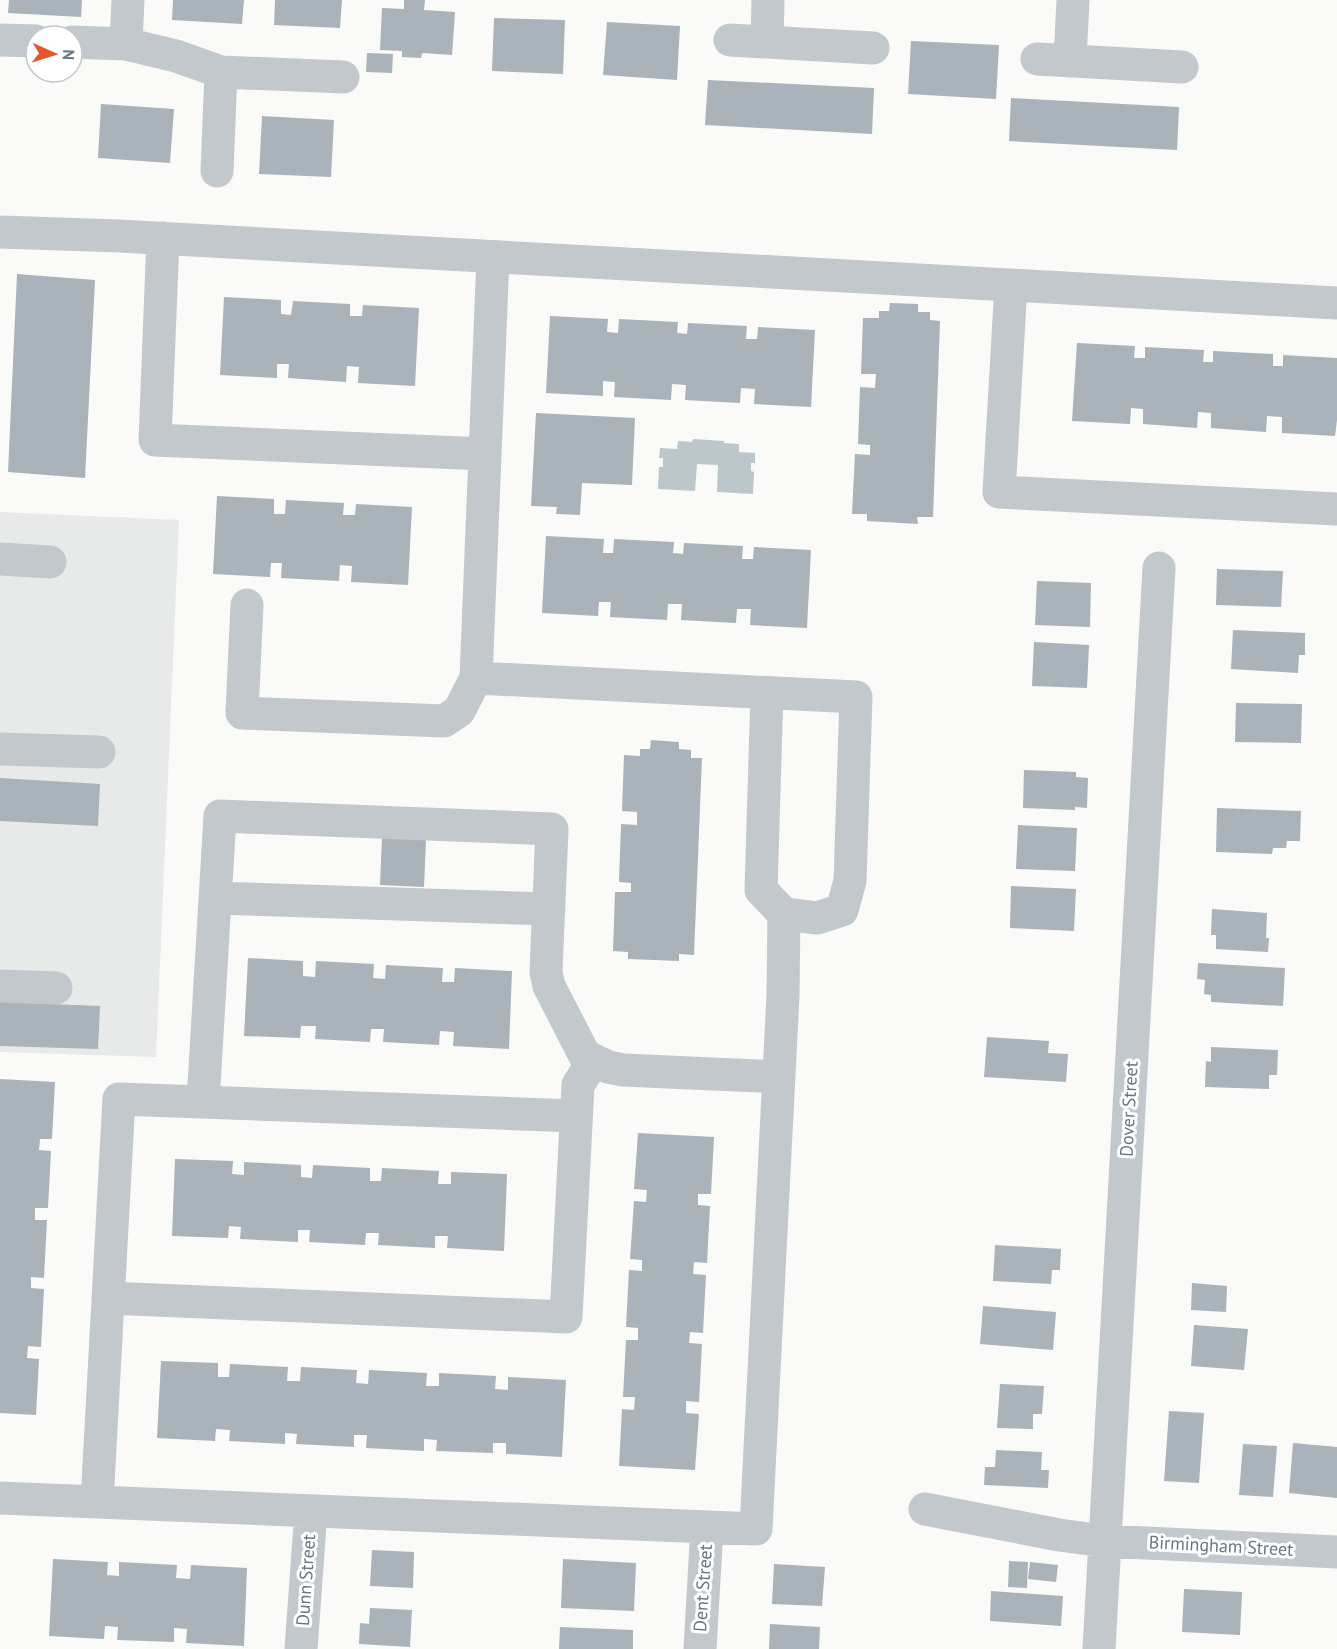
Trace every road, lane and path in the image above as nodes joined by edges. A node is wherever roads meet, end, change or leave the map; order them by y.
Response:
1 (128, 0) edge
2 (768, 0) edge
3 (1073, 0) edge
4 (0, 40) edge
5 (730, 40) dead end
6 (24, 41) edge
7 (84, 42) edge
8 (766, 42) junction
9 (126, 44) junction
10 (873, 48) dead end
11 (1037, 59) dead end
12 (1070, 61) junction
13 (1182, 67) dead end
14 (221, 72) junction
15 (343, 76) dead end
16 (217, 171) dead end
17 (0, 232) edge
18 (163, 238) junction
19 (493, 257) junction
20 (1011, 285) junction
21 (1337, 303) edge
22 (485, 454) junction
23 (1337, 509) edge
24 (0, 559) edge
25 (50, 562) dead end
26 (1159, 568) dead end
27 (247, 605) dead end
28 (476, 678) junction
29 (767, 693) junction
30 (0, 749) edge
31 (99, 752) dead end
32 (215, 898) junction
33 (549, 909) junction
34 (784, 915) junction
35 (0, 986) edge
36 (56, 988) dead end
37 (594, 1060) junction
38 (779, 1077) junction
39 (203, 1102) junction
40 (576, 1116) junction
41 (108, 1298) junction
42 (0, 1498) edge
43 (97, 1502) junction
44 (925, 1509) dead end
45 (311, 1511) junction
46 (707, 1527) junction
47 (1104, 1541) junction
48 (1337, 1552) edge
49 (301, 1649) edge
50 (699, 1649) edge
51 (1098, 1649) edge

1 - 9 street
2 - 8 street
3 - 12 street
4 - 6 street
5 - 8 street
7 - 9 street
8 - 10 street
9 - 14 street
11 - 12 street
12 - 13 street
14 - 15 street
14 - 16 street
17 - 18 street
18 - 19 street
18 - 22 street
19 - 20 street
19 - 22 street
20 - 21 street
20 - 23 street
22 - 28 street
24 - 25 street
26 - 47 street, Dover Street
27 - 28 street
28 - 29 street
29 - 34 street
29 - 34 street
30 - 31 street
32 - 33 street
32 - 33 street
32 - 39 street
33 - 37 street
34 - 38 street
35 - 36 street
37 - 38 street
37 - 40 street
38 - 46 street
39 - 40 street
39 - 41 street
40 - 41 street
41 - 43 street
42 - 43 street
43 - 45 street
44 - 47 street, Birmingham Street
45 - 46 street
45 - 49 street, Dunn Street
46 - 50 street, Dent Street
47 - 48 street, Birmingham Street
47 - 51 street, Dover Street

